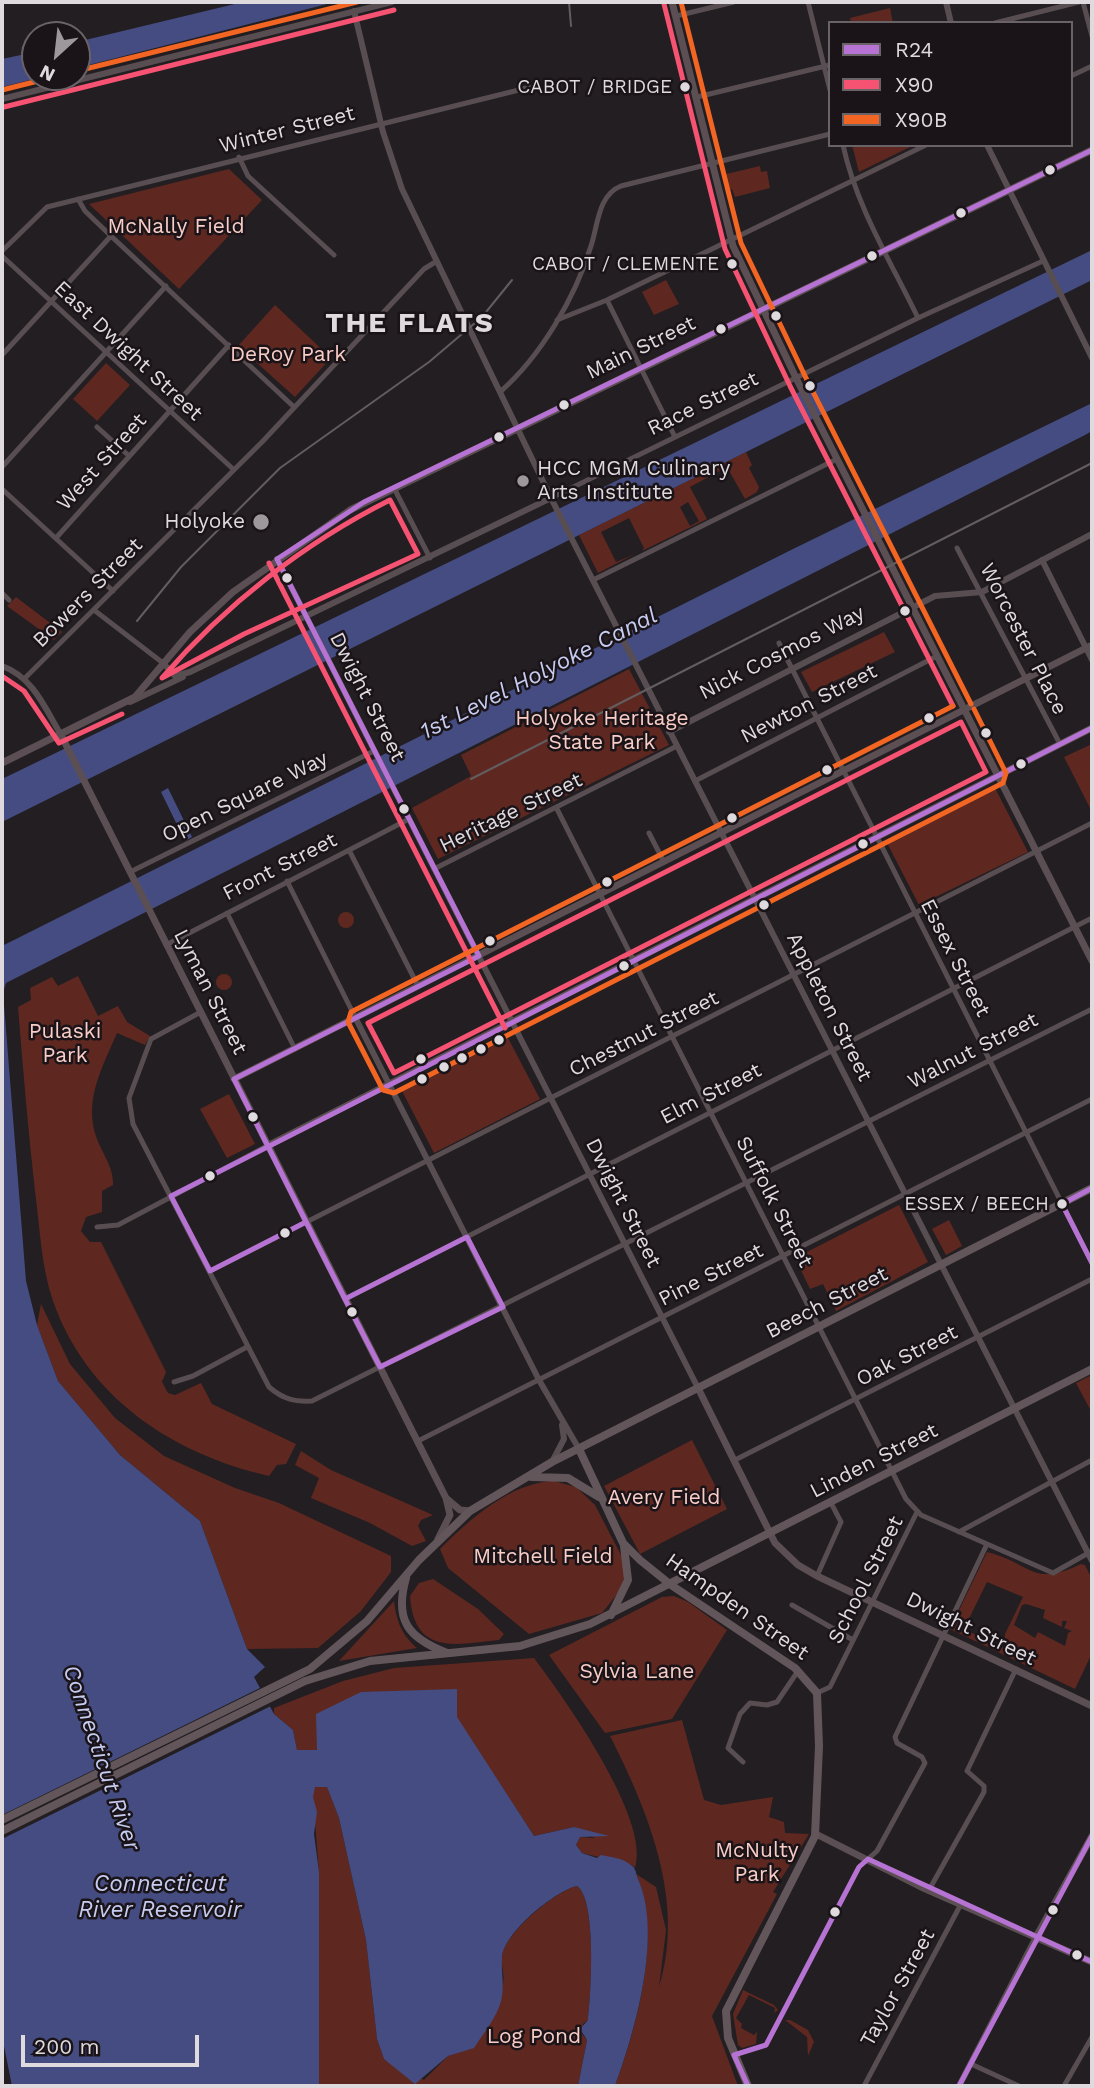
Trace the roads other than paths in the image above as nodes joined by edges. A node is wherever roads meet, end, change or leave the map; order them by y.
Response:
1 (392, 2) edge
2 (672, 2) edge
3 (734, 2) edge
4 (808, 2) edge
5 (946, 2) edge
6 (1081, 2) edge
7 (353, 6) edge
8 (676, 16) junction
9 (951, 21) edge
10 (1003, 21) edge
11 (1092, 36) edge
12 (827, 65) edge
13 (1092, 66) edge
14 (1073, 75) edge
15 (535, 86) dead end
16 (697, 97) junction
17 (2, 99) edge
18 (382, 123) junction
19 (828, 134) edge
20 (844, 147) edge
21 (922, 147) edge
22 (989, 147) edge
23 (1092, 150) edge
24 (239, 157) junction
25 (712, 162) junction
26 (853, 181) junction
27 (1009, 190) junction
28 (78, 199) junction
29 (111, 236) junction
30 (731, 239) junction
31 (885, 250) junction
32 (2, 253) edge
33 (334, 255) dead end
34 (438, 261) junction
35 (1043, 261) junction
36 (166, 286) junction
37 (607, 300) junction
38 (51, 301) junction
39 (763, 308) junction
40 (918, 317) junction
41 (557, 320) junction
42 (229, 345) junction
43 (105, 351) junction
44 (2, 355) edge
45 (1092, 358) edge
46 (640, 367) junction
47 (797, 380) junction
48 (500, 392) junction
49 (294, 407) junction
50 (169, 410) junction
51 (97, 427) dead end
52 (517, 428) junction
53 (675, 438) junction
54 (128, 455) junction
55 (837, 459) junction
56 (2, 467) edge
57 (233, 470) junction
58 (394, 488) junction
59 (2, 489) edge
60 (551, 498) junction
61 (1092, 534) edge
62 (56, 538) junction
63 (957, 548) dead end
64 (430, 558) junction
65 (277, 559) junction
66 (1042, 560) junction
67 (593, 580) junction
68 (113, 591) junction
69 (982, 592) junction
70 (2, 593) edge
71 (9, 600) dead end
72 (912, 607) junction
73 (94, 610) junction
74 (306, 616) junction
75 (779, 643) dead end
76 (1089, 646) edge
77 (937, 656) junction
78 (1092, 660) edge
79 (163, 663) junction
80 (2, 666) edge
81 (792, 667) junction
82 (190, 672) junction
83 (25, 678) junction
84 (1026, 678) junction
85 (121, 705) junction
86 (965, 710) junction
87 (817, 718) junction
88 (1092, 728) edge
89 (669, 732) junction
90 (61, 735) junction
91 (1059, 744) junction
92 (677, 747) junction
93 (375, 752) junction
94 (2, 763) edge
95 (843, 771) junction
96 (998, 776) junction
97 (695, 781) junction
98 (556, 809) junction
99 (409, 819) junction
100 (1092, 823) edge
101 (649, 833) dead end
102 (720, 833) junction
103 (876, 837) junction
104 (349, 850) junction
105 (1036, 851) junction
106 (664, 862) junction
107 (434, 869) junction
108 (131, 874) junction
109 (287, 881) junction
110 (600, 896) junction
111 (755, 899) junction
112 (227, 913) junction
113 (915, 914) junction
114 (1092, 918) edge
115 (1075, 927) junction
116 (166, 944) junction
117 (479, 956) junction
118 (635, 961) junction
119 (1092, 961) edge
120 (793, 975) junction
121 (418, 986) junction
122 (954, 989) junction
123 (1092, 1009) edge
124 (199, 1013) junction
125 (356, 1019) junction
126 (513, 1024) junction
127 (672, 1037) junction
128 (295, 1049) junction
129 (831, 1051) junction
130 (989, 1059) junction
131 (234, 1079) junction
132 (390, 1085) junction
133 (551, 1099) junction
134 (1092, 1099) edge
135 (710, 1112) junction
136 (868, 1122) junction
137 (1026, 1132) junction
138 (267, 1146) junction
139 (429, 1161) junction
140 (589, 1174) junction
141 (747, 1183) junction
142 (1092, 1188) edge
143 (904, 1194) junction
144 (171, 1196) junction
145 (1062, 1204) junction
146 (306, 1222) junction
147 (97, 1227) dead end
148 (467, 1237) junction
149 (625, 1244) junction
150 (783, 1255) junction
151 (1092, 1263) edge
152 (940, 1265) junction
153 (209, 1271) junction
154 (1092, 1279) edge
155 (345, 1299) junction
156 (503, 1307) junction
157 (662, 1318) junction
158 (820, 1327) junction
159 (977, 1337) junction
160 (247, 1347) junction
161 (380, 1367) junction
162 (1092, 1369) edge
163 (539, 1380) junction
164 (174, 1382) dead end
165 (698, 1388) junction
166 (856, 1400) junction
167 (1014, 1408) junction
168 (562, 1419) junction
169 (418, 1441) junction
170 (579, 1449) junction
171 (735, 1460) junction
172 (1092, 1460) edge
173 (552, 1462) junction
174 (893, 1472) junction
175 (528, 1477) junction
176 (1051, 1482) junction
177 (446, 1498) junction
178 (601, 1499) junction
179 (831, 1503) junction
180 (470, 1511) junction
181 (917, 1512) junction
182 (959, 1532) junction
183 (772, 1533) junction
184 (623, 1543) junction
185 (987, 1544) junction
186 (434, 1546) junction
187 (1090, 1551) edge
188 (1092, 1561) edge
189 (407, 1576) junction
190 (817, 1576) junction
191 (671, 1585) junction
192 (874, 1601) junction
193 (792, 1605) dead end
194 (611, 1615) junction
195 (943, 1635) junction
196 (853, 1640) junction
197 (450, 1654) junction
198 (1016, 1669) junction
199 (798, 1671) junction
200 (282, 1688) junction
201 (817, 1693) junction
202 (1092, 1706) edge
203 (743, 1762) dead end
204 (2, 1820) edge
205 (2, 1831) edge
206 (816, 1834) junction
207 (1092, 1836) edge
208 (867, 1859) junction
209 (929, 1890) junction
210 (961, 1904) junction
211 (1036, 1937) junction
212 (1092, 1962) edge
213 (1092, 2037) edge
214 (971, 2064) junction
215 (748, 2086) edge
216 (864, 2086) edge
217 (960, 2086) edge
218 (1019, 2086) edge
219 (1064, 2086) edge

1 - 7 street
2 - 8 main road
3 - 8 street
4 - 12 street
5 - 9 street
6 - 10 street
6 - 11 street
7 - 17 street
7 - 18 street, Appleton Street
8 - 16 main road
12 - 16 street
13 - 14 street
15 - 18 street, Winter Street
16 - 25 main road
18 - 24 street, Winter Street
18 - 34 street, Appleton Street
19 - 25 street
20 - 26 street
21 - 26 street
22 - 27 street
23 - 27 main road, Main Street
24 - 28 street, Winter Street
24 - 33 street
25 - 30 main road
25 - 41 street
26 - 30 street
26 - 31 street
27 - 31 main road, Main Street
27 - 35 street
28 - 29 street
28 - 32 street, Winter Street
29 - 36 street
29 - 38 street
30 - 37 street
30 - 39 main road
31 - 39 main road, Main Street
31 - 40 street
32 - 38 street, East Dwight Street
34 - 48 street, Appleton Street
34 - 49 street, Bowers Street
35 - 40 street, Race Street
35 - 45 street
36 - 42 street
36 - 43 street
37 - 41 street
37 - 46 street
38 - 43 street, East Dwight Street
38 - 44 street
39 - 46 main road, Main Street
39 - 47 main road
40 - 47 street, Race Street
41 - 48 street
42 - 49 street
42 - 50 street, West Street
43 - 50 street, East Dwight Street
43 - 56 street
46 - 52 main road, Main Street
46 - 53 street
47 - 53 street, Race Street
47 - 55 main road
48 - 52 street, Appleton Street
49 - 57 street, Bowers Street
50 - 54 street, West Street
50 - 57 street, East Dwight Street
51 - 54 street
52 - 58 main road, Main Street
52 - 60 street, Appleton Street
53 - 60 street, Race Street
54 - 62 street, West Street
55 - 67 street
55 - 72 main road
57 - 68 street, Bowers Street
58 - 64 street
58 - 65 main road, Main Street
59 - 62 street
60 - 64 street, Race Street
60 - 67 street, Appleton Street
61 - 66 street
62 - 68 street
63 - 69 street, Worcester Place
64 - 74 street, Race Street
65 - 74 street, Dwight Street
65 - 79 main road, Main Street
66 - 69 street
66 - 76 street
67 - 89 street, Appleton Street
68 - 73 street, Bowers Street
69 - 72 street, Nick Cosmos Way
69 - 84 street, Worcester Place
70 - 71 street
72 - 77 main road
72 - 81 street, Nick Cosmos Way
73 - 79 street
73 - 83 street, Bowers Street
74 - 82 street, Race Street
74 - 93 street, Dwight Street
75 - 81 street, Essex Street
76 - 78 street
76 - 84 main road
77 - 86 main road
77 - 87 street, Newton Street
79 - 82 street
79 - 85 main road, Main Street
80 - 83 street
81 - 87 street, Essex Street
81 - 89 street, Nick Cosmos Way
82 - 85 street, Race Street
83 - 90 street, Lyman Street
84 - 86 main road
84 - 91 street, Worcester Place
85 - 90 main road, Main Street
86 - 95 main road
86 - 96 main road
87 - 95 street, Essex Street
87 - 97 street, Newton Street
88 - 91 main road
89 - 92 street, Appleton Street
90 - 94 main road, Main Street
90 - 108 main road, Lyman Street
91 - 96 main road
92 - 97 street, Appleton Street
92 - 98 street, Heritage Street
93 - 99 street, Dwight Street
93 - 108 street, Open Square Way
95 - 102 main road
95 - 103 street, Essex Street
96 - 103 main road
96 - 105 main road
97 - 102 street, Appleton Street
98 - 107 street, Heritage Street
98 - 110 street, Suffolk Street
99 - 104 street, Front Street
99 - 107 street, Dwight Street
100 - 105 street, Chestnut Street
101 - 106 street
102 - 106 main road
102 - 111 street, Appleton Street
103 - 111 main road
103 - 113 street, Essex Street
104 - 109 street, Front Street
104 - 121 street
105 - 113 street, Chestnut Street
105 - 115 main road
106 - 110 main road
107 - 117 street, Dwight Street
108 - 116 main road, Lyman Street
109 - 112 street, Front Street
109 - 125 street, Hampden Street
110 - 117 main road
110 - 118 street, Suffolk Street
111 - 118 main road
111 - 120 street, Appleton Street
112 - 116 street, Front Street
112 - 128 street
113 - 120 street, Chestnut Street
113 - 122 street, Essex Street
114 - 115 street, Elm Street
115 - 119 main road
115 - 122 street, Elm Street
116 - 124 main road, Lyman Street
117 - 121 main road
117 - 126 street, Dwight Street
118 - 126 main road
118 - 127 street, Suffolk Street
120 - 127 street, Chestnut Street
120 - 129 street, Appleton Street
121 - 125 main road
122 - 129 street, Elm Street
122 - 130 street, Essex Street
123 - 130 street, Walnut Street
124 - 131 main road, Lyman Street
124 - 144 street, Walnut Street
125 - 128 main road
125 - 132 street, Hampden Street
126 - 132 main road
126 - 133 street, Dwight Street
127 - 133 street, Chestnut Street
127 - 135 street, Suffolk Street
128 - 131 main road
129 - 135 street, Elm Street
129 - 136 street, Appleton Street
130 - 136 street, Walnut Street
130 - 137 street, Essex Street
131 - 138 main road, Lyman Street
132 - 138 main road
132 - 139 street, Hampden Street
133 - 139 street, Chestnut Street
133 - 140 street, Dwight Street
134 - 137 street, Pine Street
135 - 140 street, Elm Street
135 - 141 street, Suffolk Street
136 - 141 street, Walnut Street
136 - 143 street, Appleton Street
137 - 143 street, Pine Street
137 - 145 street, Essex Street
138 - 144 street
138 - 146 main road, Lyman Street
139 - 146 street, Chestnut Street
139 - 148 street, Hampden Street
140 - 148 street, Elm Street
140 - 149 street, Dwight Street
141 - 149 street, Walnut Street
141 - 150 street, Suffolk Street
142 - 145 main road, Beech Street
143 - 150 street, Pine Street
143 - 152 street, Appleton Street
144 - 147 street
144 - 153 street, Walnut Street
145 - 151 street, Essex Street
145 - 152 main road, Beech Street
146 - 153 street, Chestnut Street
146 - 155 main road, Lyman Street
148 - 155 street, Elm Street
148 - 156 street, Hampden Street
149 - 156 street, Walnut Street
149 - 157 street, Dwight Street
150 - 157 street, Pine Street
150 - 158 street, Suffolk Street
152 - 158 main road, Beech Street
152 - 159 street, Appleton Street
153 - 160 street, Walnut Street
154 - 159 street, Oak Street
155 - 161 main road, Lyman Street
156 - 161 street, Walnut Street
156 - 163 street, Hampden Street
157 - 163 street, Pine Street
157 - 165 street, Dwight Street
158 - 165 main road, Beech Street
158 - 166 street, Suffolk Street
159 - 166 street, Oak Street
159 - 167 street, Appleton Street
160 - 161 street, Walnut Street
160 - 164 street
161 - 169 main road, Lyman Street
162 - 167 main road, Linden Street
163 - 168 street, Hampden Street
163 - 169 street, Pine Street
165 - 170 main road, Beech Street
165 - 171 main road, Dwight Street
166 - 171 street, Oak Street
166 - 174 street, Suffolk Street
167 - 174 main road, Linden Street
167 - 176 street, Appleton Street
168 - 170 street, Hampden Street
168 - 173 street
169 - 177 main road, Lyman Street
170 - 173 main road, Beech Street
170 - 178 main road, Hampden Street
171 - 183 main road, Dwight Street
172 - 176 street
173 - 175 main road, Beech Street
174 - 179 main road, Linden Street
174 - 181 street, Suffolk Street
175 - 178 main road
175 - 180 main road
176 - 182 street
176 - 187 street, Appleton Street
177 - 180 main road
177 - 186 main road
178 - 184 main road, Hampden Street
179 - 183 main road, Linden Street
179 - 190 street
180 - 186 main road
181 - 182 street
181 - 192 street, School Street
182 - 185 street
183 - 190 main road, Dwight Street
183 - 191 main road, Linden Street
184 - 191 main road, Hampden Street
184 - 194 main road
185 - 187 street
185 - 195 street
186 - 189 main road
187 - 188 street, Appleton Street
189 - 197 main road
189 - 200 main road
190 - 192 main road, Dwight Street
191 - 194 main road, Linden Street
191 - 199 main road, Hampden Street
192 - 195 main road, Dwight Street
192 - 196 street, School Street
193 - 196 street
194 - 197 main road
195 - 198 main road, Dwight Street
195 - 208 street
196 - 201 street, School Street
197 - 200 main road
198 - 202 main road, Dwight Street
198 - 209 street
199 - 201 main road, Hampden Street
199 - 203 street
200 - 204 main road
200 - 205 main road
201 - 206 main road
206 - 208 main road
206 - 215 main road
207 - 211 main road
208 - 209 main road
209 - 210 main road
210 - 211 main road
210 - 216 street, Taylor Street
211 - 212 main road
211 - 214 street
213 - 219 street
214 - 217 street
214 - 218 street

